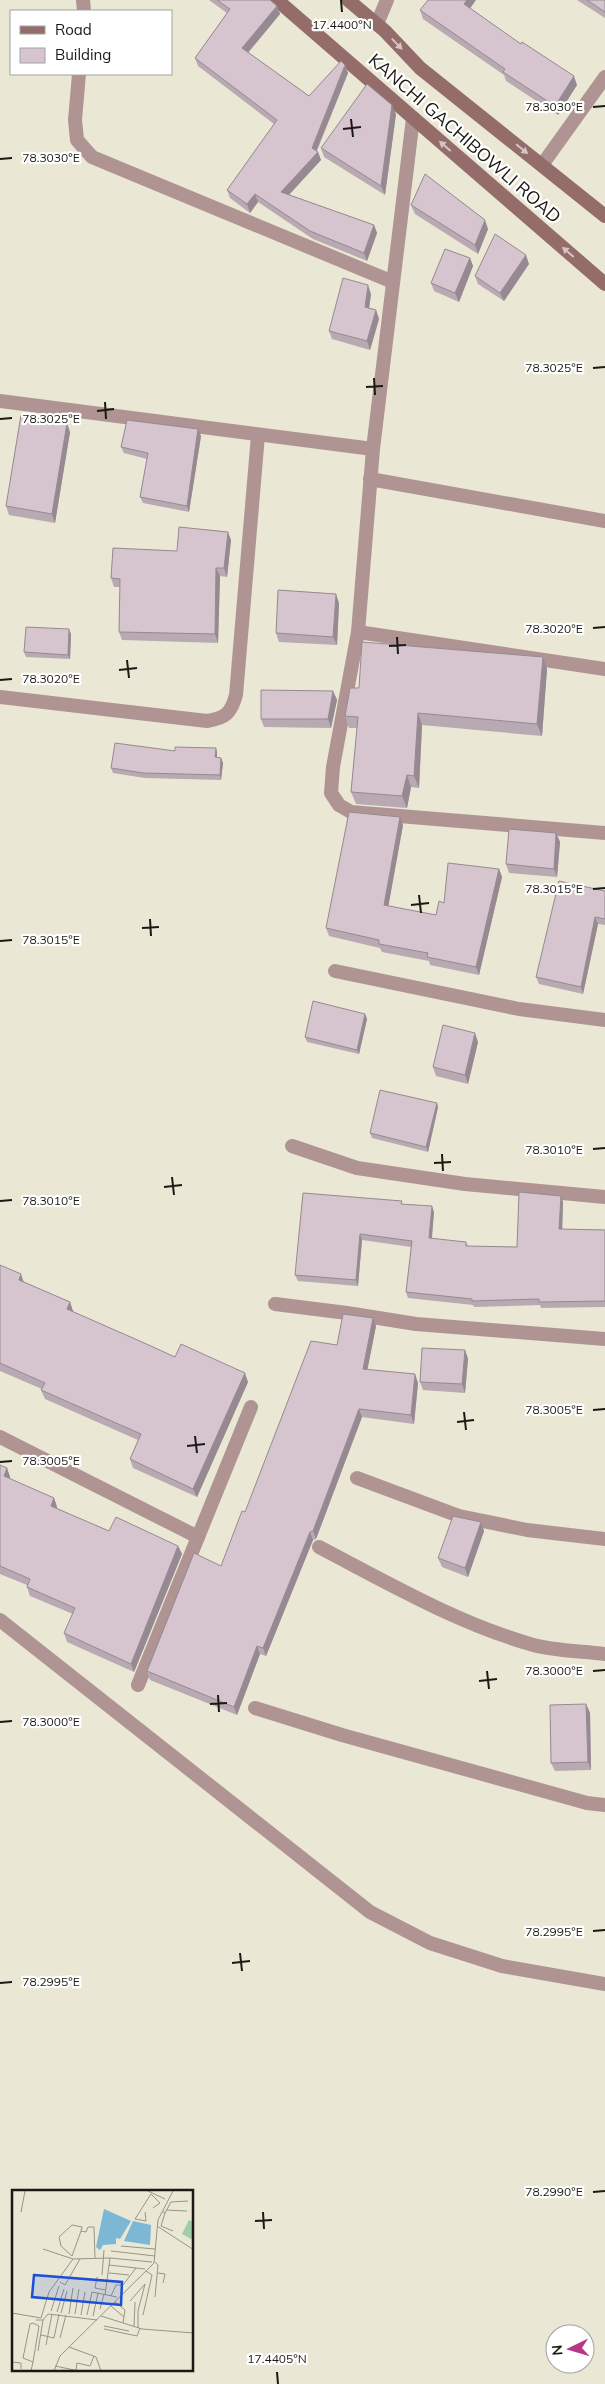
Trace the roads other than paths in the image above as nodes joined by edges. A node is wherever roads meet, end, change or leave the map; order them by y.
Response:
1 (277, 0) edge
2 (348, 0) edge
3 (387, 0) edge
4 (377, 24) junction
5 (79, 75) edge
6 (605, 77) edge
7 (412, 118) junction
8 (542, 165) junction
9 (605, 216) edge
10 (393, 282) junction
11 (605, 284) edge
12 (0, 404) edge
13 (258, 436) junction
14 (373, 449) junction
15 (370, 479) junction
16 (605, 521) edge
17 (358, 632) junction
18 (605, 670) edge
19 (0, 697) edge
20 (605, 833) edge
21 (335, 971) dead end
22 (605, 1020) edge
23 (292, 1146) dead end
24 (605, 1197) edge
25 (275, 1304) dead end
26 (605, 1339) edge
27 (251, 1407) dead end
28 (0, 1437) edge
29 (357, 1478) dead end
30 (198, 1537) junction
31 (605, 1539) edge
32 (319, 1547) dead end
33 (0, 1620) edge
34 (605, 1654) edge
35 (138, 1685) dead end
36 (255, 1708) dead end
37 (605, 1805) edge
38 (605, 1984) edge

1 - 7 main road, KANCHI GACHIBOWLI ROAD
2 - 4 main road, KANCHI GACHIBOWLI ROAD
3 - 4 street
4 -> 8 main road, KANCHI GACHIBOWLI ROAD
5 - 10 street
6 - 8 street
7 - 10 street
11 -> 7 main road, KANCHI GACHIBOWLI ROAD
8 - 9 main road, KANCHI GACHIBOWLI ROAD
10 - 14 street
12 - 13 street
13 - 14 street
13 - 19 street
14 - 15 street
15 - 16 street
15 - 17 street
17 - 18 street
17 - 20 street
21 - 22 street
23 - 24 street
25 - 26 street
27 - 30 street
28 - 30 street
29 - 31 street
30 - 35 street
32 - 34 street
33 - 38 street
36 - 37 street

